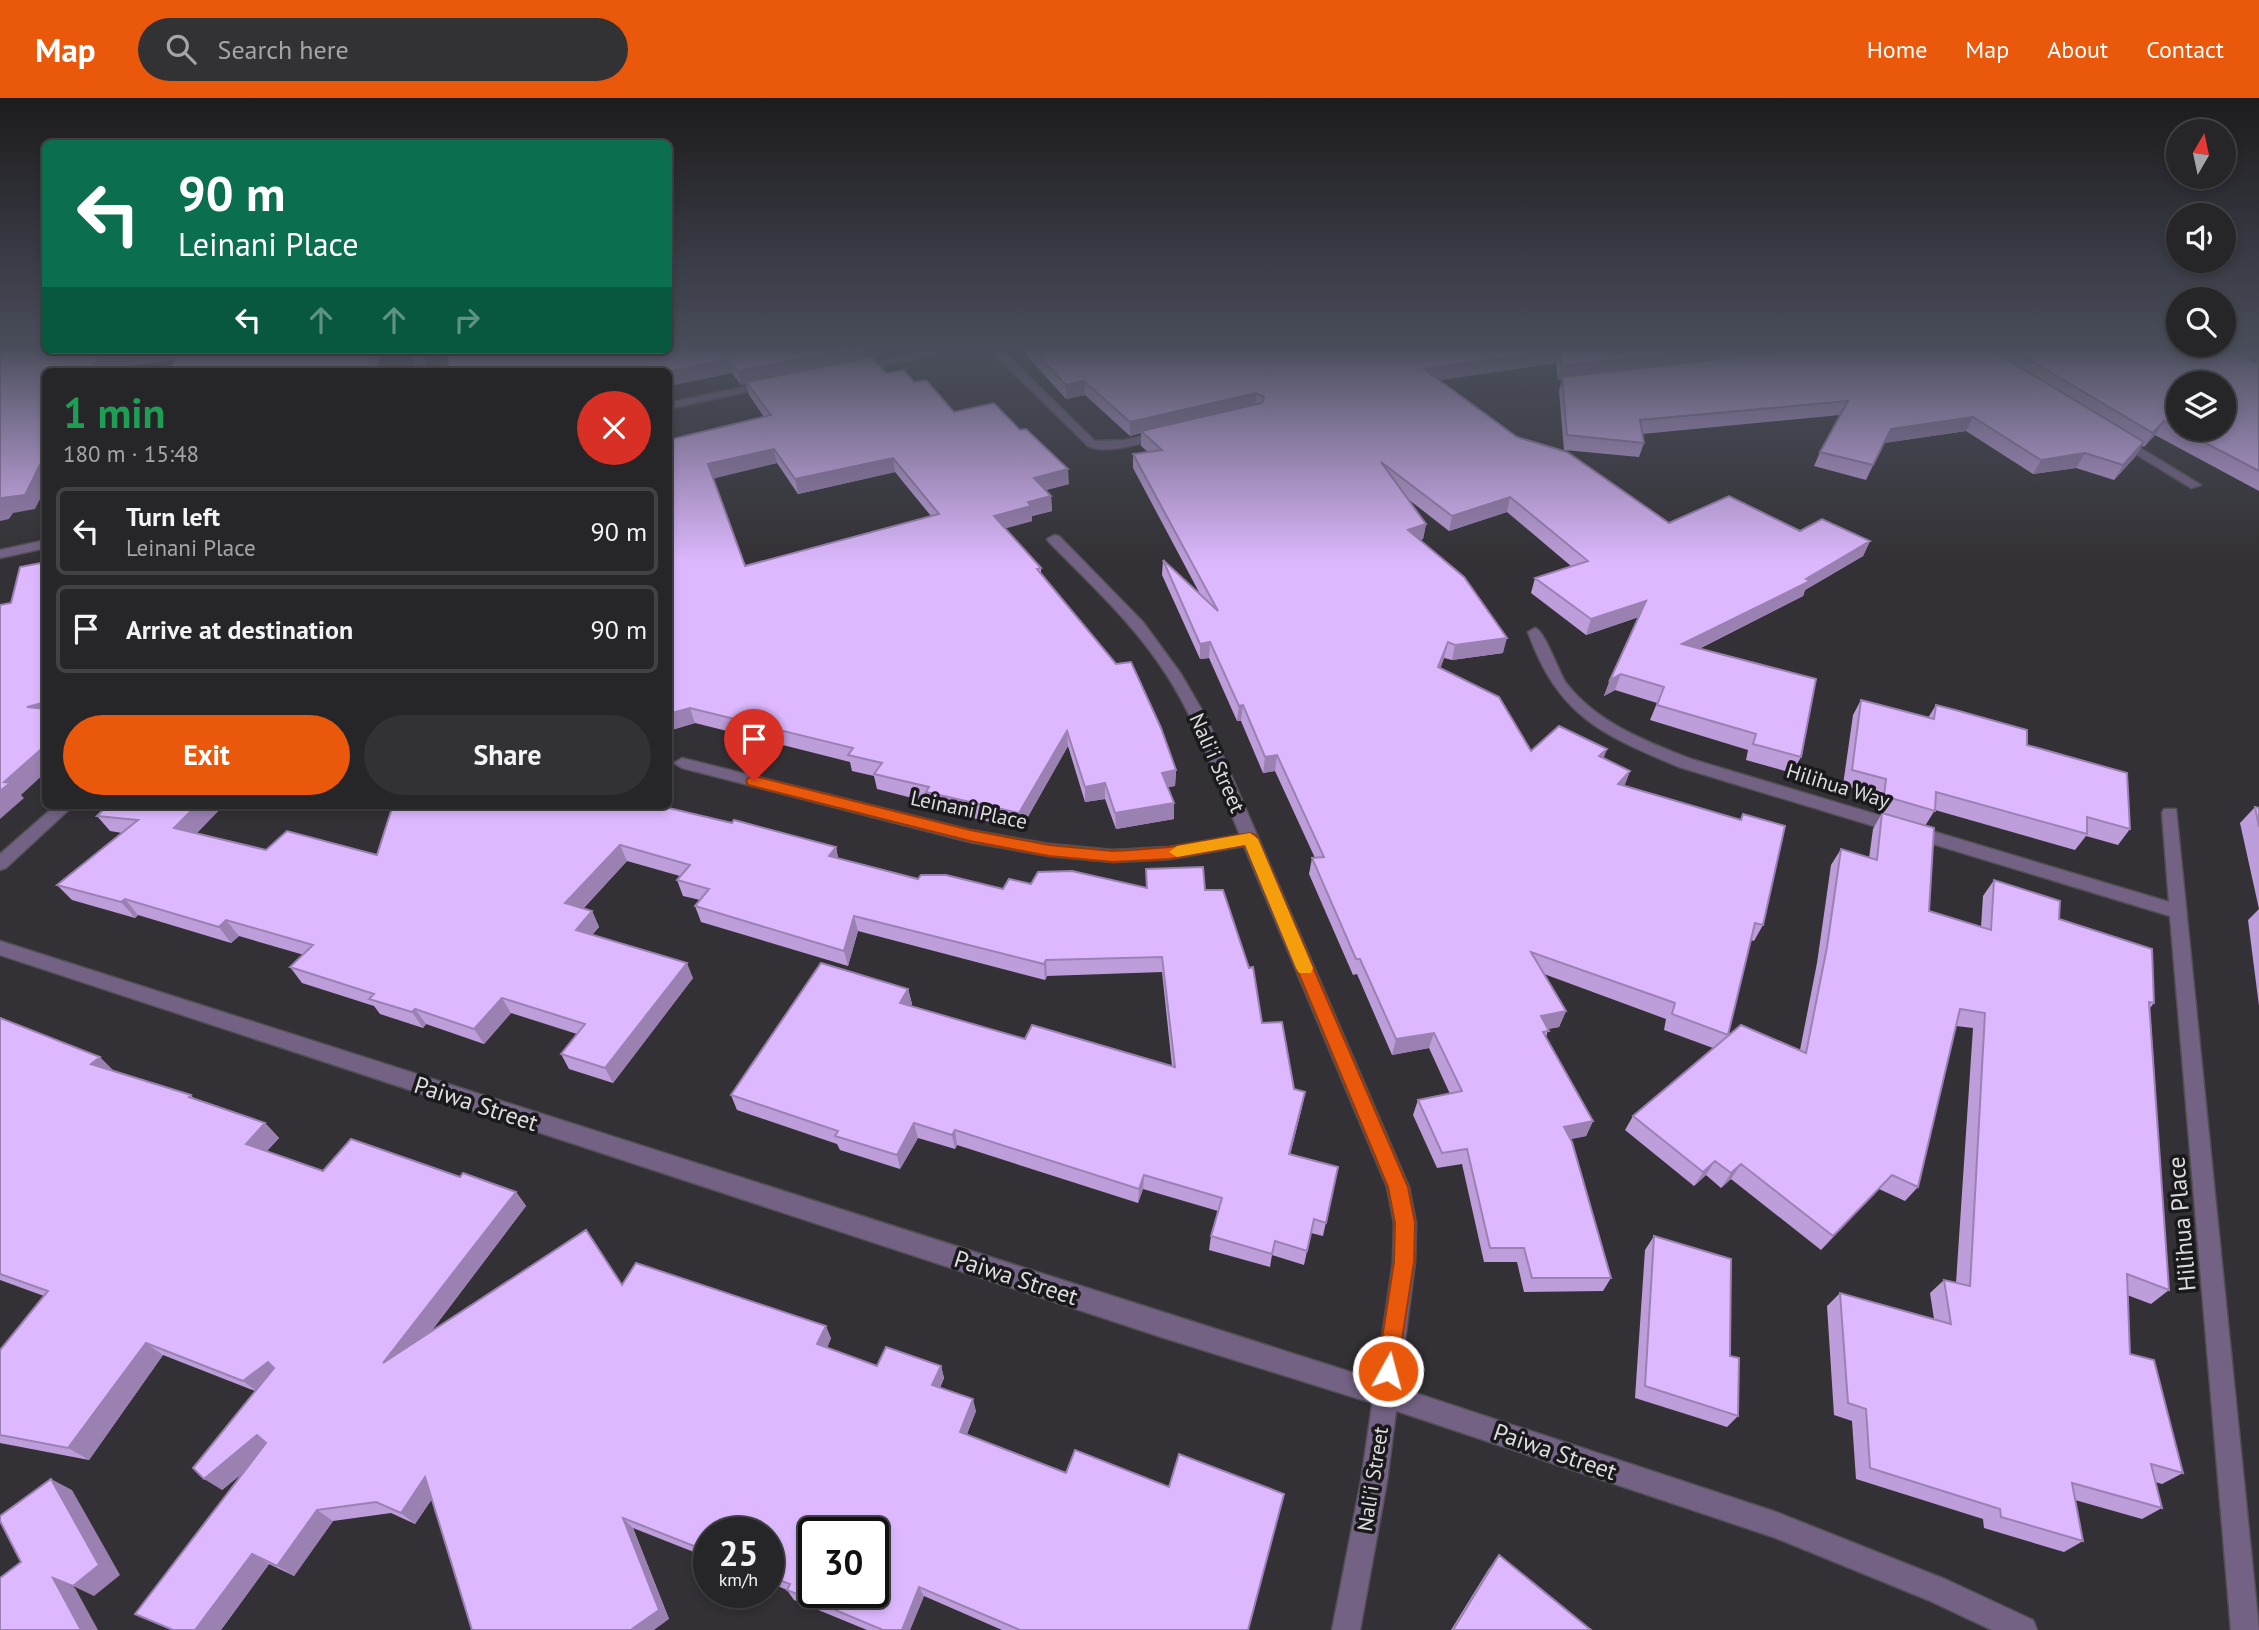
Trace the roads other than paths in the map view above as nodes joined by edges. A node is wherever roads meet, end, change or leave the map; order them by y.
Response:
1 (1068, 420) edge
2 (1177, 431) edge
3 (2109, 433) edge
4 (2195, 485) dead end
5 (1054, 539) dead end
6 (42, 545) edge
7 (0, 554) edge
8 (1535, 632) dead end
9 (682, 763) dead end
10 (62, 809) edge
11 (2170, 813) dead end
12 (1250, 839) junction
13 (0, 864) edge
14 (2179, 912) junction
15 (0, 948) edge
16 (1385, 1395) junction
17 (1346, 1630) edge
18 (2023, 1630) edge
19 (2245, 1630) edge

1 - 2 street
3 - 4 street
5 - 12 street, Nali'i Street
6 - 7 street
8 - 14 street, Hilihua Way
9 - 12 street, Leinani Place
10 - 13 street
11 - 14 street, Hilihua Place
12 - 16 street, Nali'i Street
14 - 19 street, Hilihua Place
15 - 16 street, Paiwa Street
16 - 17 street, Nali'i Street
16 - 18 street, Paiwa Street

